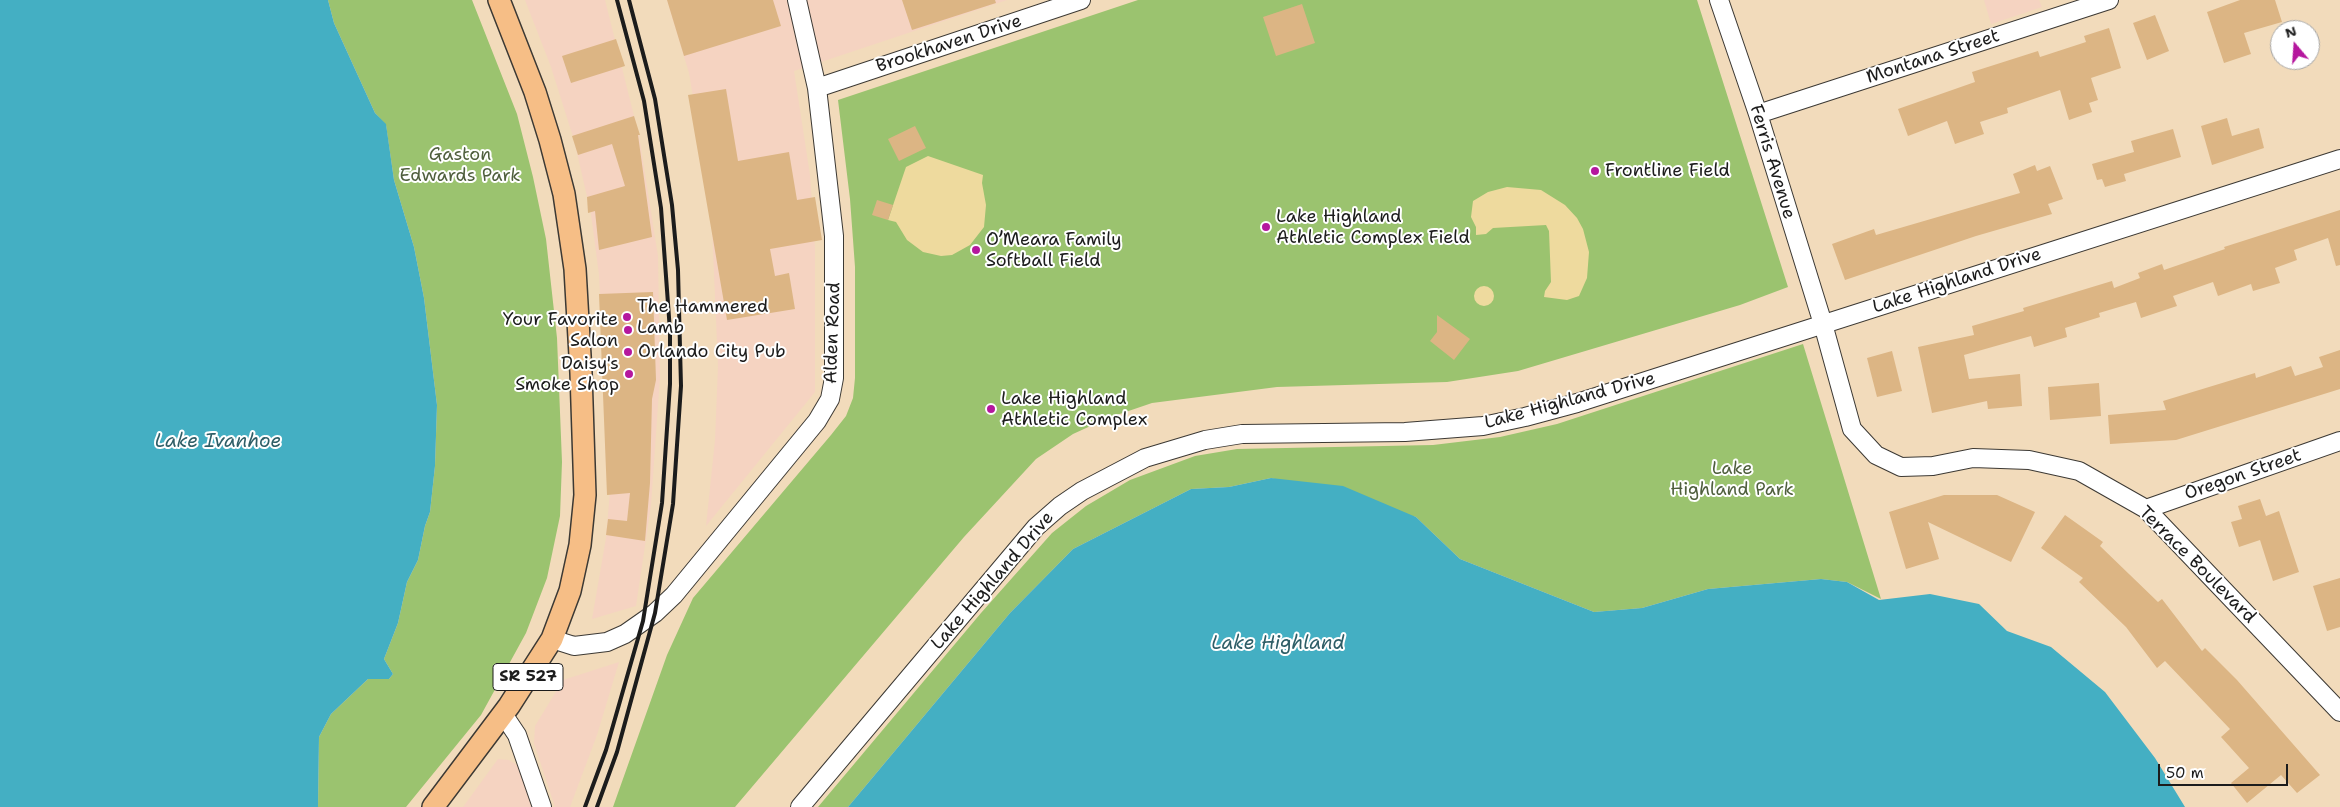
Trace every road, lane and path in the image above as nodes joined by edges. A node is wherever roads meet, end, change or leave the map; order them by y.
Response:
1 (499, 0) edge
2 (797, 0) edge
3 (1081, 0) edge
4 (1719, 0) edge
5 (2109, 0) edge
6 (817, 88) junction
7 (1758, 114) junction
8 (2340, 159) edge
9 (1823, 324) junction
10 (2340, 441) edge
11 (2146, 509) junction
12 (552, 639) junction
13 (2340, 712) edge
14 (502, 714) junction
15 (433, 807) edge
16 (542, 807) edge
17 (800, 807) edge

1 - 12 main road, SR 527
2 - 6 street, Alden Road
3 - 6 street, Brookhaven Drive
4 - 7 street, Ferris Avenue
5 - 7 street, Montana Street
6 - 12 street, Alden Road
7 - 9 street, Ferris Avenue
8 - 9 street, Lake Highland Drive
9 - 11 street, Terrace Boulevard
9 - 17 street, Lake Highland Drive
10 - 11 street, Oregon Street
11 - 13 street, Terrace Boulevard
12 - 14 main road, SR 527
14 - 15 main road, SR 527
14 - 16 street

